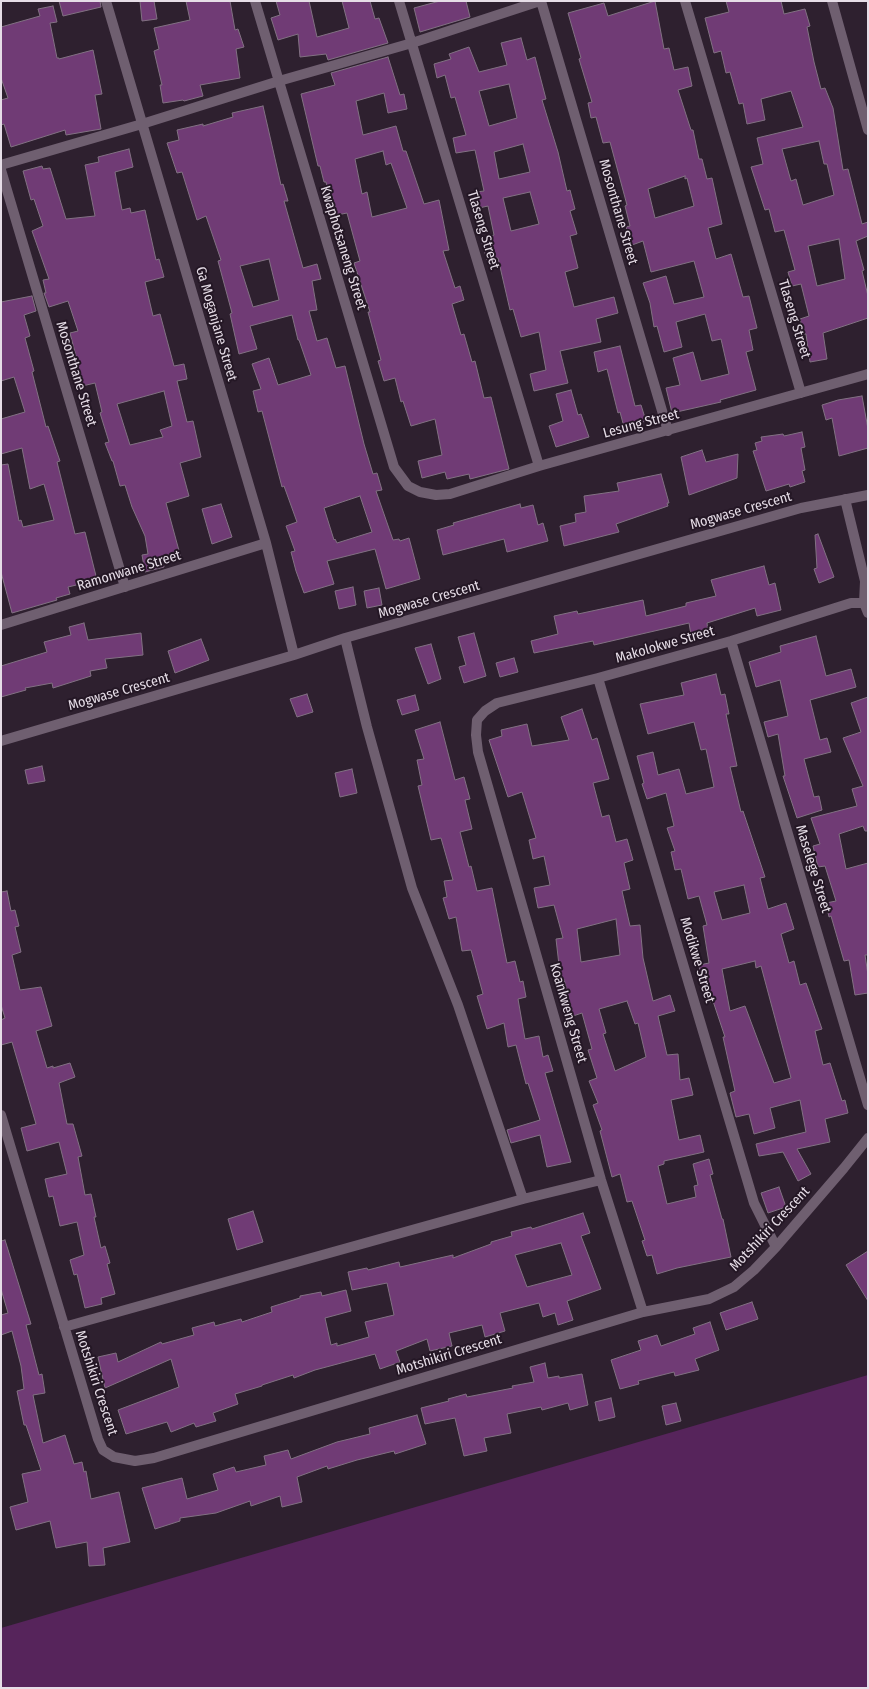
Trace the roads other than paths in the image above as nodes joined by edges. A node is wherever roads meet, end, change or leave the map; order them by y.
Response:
1 (106, 1) edge
2 (255, 1) edge
3 (399, 1) edge
4 (541, 1) edge
5 (685, 1) edge
6 (832, 1) edge
7 (412, 43) junction
8 (279, 81) junction
9 (142, 124) junction
10 (868, 130) edge
11 (1, 165) edge
12 (1, 170) edge
13 (868, 374) edge
14 (801, 393) junction
15 (668, 431) junction
16 (539, 466) junction
17 (420, 492) joint
18 (868, 495) edge
19 (845, 499) junction
20 (266, 543) junction
21 (125, 587) junction
22 (864, 603) junction
23 (868, 613) edge
24 (1, 625) edge
25 (345, 638) junction
26 (730, 641) junction
27 (294, 655) junction
28 (598, 678) junction
29 (477, 720) joint
30 (1, 740) edge
31 (868, 1105) edge
32 (1, 1115) edge
33 (868, 1138) edge
34 (601, 1180) junction
35 (523, 1199) junction
36 (776, 1247) junction
37 (643, 1312) junction
38 (64, 1327) junction

1 - 9 street, Ga Moganjane Street
2 - 8 street, Kwaphotsaneng Street
3 - 7 street, Tlaseng Street
4 - 7 street
4 - 15 street, Mosonthane Street
5 - 14 street, Tlaseng Street
6 - 10 street
7 - 8 street
7 - 16 street, Tlaseng Street
8 - 9 street
8 - 17 street, Kwaphotsaneng Street
9 - 11 street
9 - 20 street, Ga Moganjane Street
12 - 21 street, Mosonthane Street
13 - 14 street, Lesung Street
14 - 15 street, Lesung Street
15 - 16 street, Lesung Street
16 - 17 street, Lesung Street
18 - 19 street, Mogwase Crescent
19 - 22 street
19 - 25 street, Mogwase Crescent
20 - 21 street, Ramonwane Street
20 - 27 street, Ga Moganjane Street
21 - 24 street, Ramonwane Street
22 - 23 street
22 - 26 street, Makolokwe Street
25 - 27 street, Mogwase Crescent
25 - 35 street
26 - 28 street, Makolokwe Street
26 - 31 street, Maselege Street
27 - 30 street, Mogwase Crescent
28 - 29 street, Makolokwe Street
28 - 36 street, Modikwe Street
29 - 34 street, Koankweng Street
32 - 38 street, Motshikiri Crescent
33 - 36 street, Motshikiri Crescent
34 - 35 street, Motshikiri Crescent
34 - 37 street, Koankweng Street
35 - 38 street, Motshikiri Crescent
36 - 37 street, Motshikiri Crescent
37 - 38 street, Motshikiri Crescent

